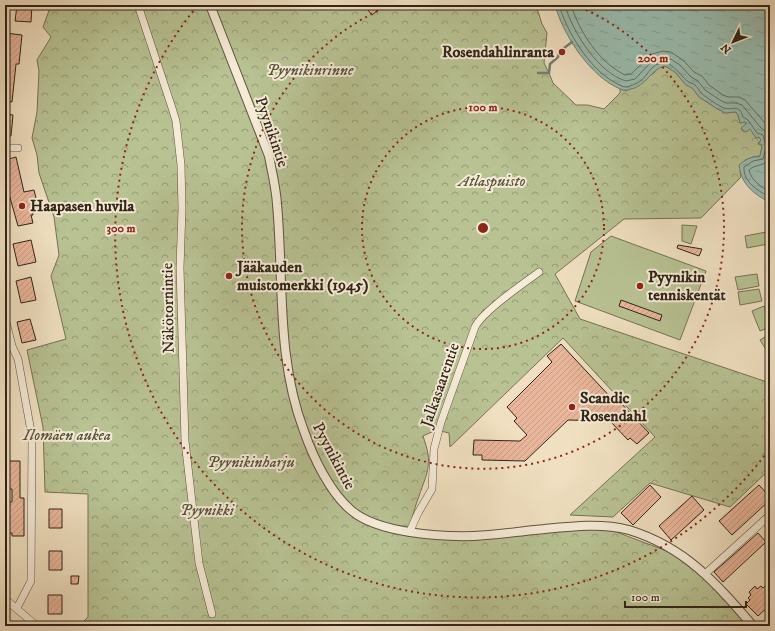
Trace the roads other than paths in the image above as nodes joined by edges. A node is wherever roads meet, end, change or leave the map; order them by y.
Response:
1 (138, 5) edge
2 (210, 5) edge
3 (5, 148) edge
4 (18, 148) dead end
5 (539, 272) dead end
6 (5, 318) edge
7 (9, 347) edge
8 (770, 515) edge
9 (410, 531) junction
10 (705, 574) junction
11 (5, 599) edge
12 (16, 608) junction
13 (212, 614) dead end
14 (37, 626) edge
15 (753, 626) edge

1 - 13 street, Näkötornintie
2 - 9 street, Pyynikintie
3 - 4 street
5 - 9 street, Jalkasaarentie
6 - 7 street
7 - 12 street
8 - 10 street
9 - 10 street, Pyynikintie
10 - 15 street, Pyynikintie
11 - 12 street
12 - 14 street

